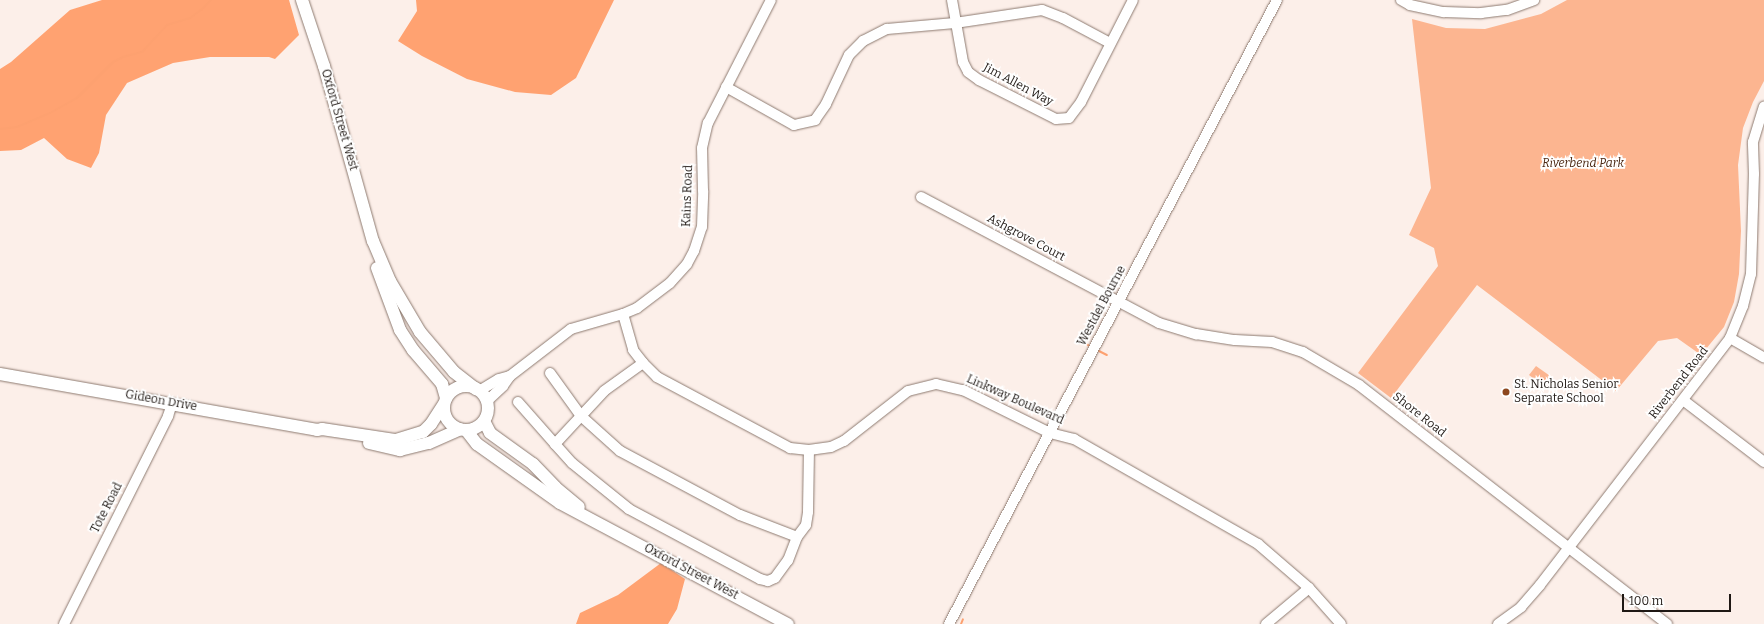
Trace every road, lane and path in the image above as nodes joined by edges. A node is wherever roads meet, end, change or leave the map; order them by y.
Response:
1 (302, 0) edge
2 (771, 0) edge
3 (952, 0) edge
4 (1133, 0) edge
5 (1277, 0) edge
6 (1401, 0) edge
7 (1534, 0) edge
8 (956, 22) junction
9 (1110, 43) junction
10 (726, 87) junction
11 (1764, 107) edge
12 (921, 197) dead end
13 (373, 241) junction
14 (1119, 301) junction
15 (623, 314) junction
16 (1730, 338) junction
17 (1764, 358) edge
18 (642, 363) junction
19 (550, 373) dead end
20 (0, 374) edge
21 (510, 376) junction
22 (478, 390) junction
23 (1683, 400) junction
24 (445, 401) junction
25 (487, 401) junction
26 (518, 402) dead end
27 (172, 404) junction
28 (581, 416) junction
29 (484, 421) junction
30 (322, 429) junction
31 (463, 430) junction
32 (1050, 433) junction
33 (555, 444) junction
34 (809, 450) junction
35 (1764, 462) edge
36 (594, 520) junction
37 (797, 537) junction
38 (1568, 548) junction
39 (1309, 588) junction
40 (64, 624) edge
41 (788, 624) edge
42 (949, 624) edge
43 (1266, 624) edge
44 (1341, 624) edge
45 (1498, 624) edge
46 (1667, 624) edge

1 - 13 main road, Oxford Street West
2 - 10 street, Kains Road
3 - 8 street, Jim Allen Way
4 - 9 street, Jim Allen Way
5 - 14 street, Westdel Bourne
6 - 7 street
8 - 9 street
8 - 9 street, Jim Allen Way
8 - 10 street
10 - 15 street, Kains Road
11 - 16 street, Riverbend Road
12 - 14 street, Ashgrove Court
13 - 22 main road, Oxford Street West
13 - 24 main road, Oxford Street West
14 - 32 street, Westdel Bourne
14 - 38 street, Shore Road
15 - 18 street, Linkway Boulevard
15 - 21 street, Kains Road
16 - 17 street
16 - 23 street, Riverbend Road
18 - 28 street
18 - 34 street, Linkway Boulevard
19 - 28 street
20 - 27 main road, Gideon Drive
21 - 22 street, Kains Road
21 - 25 street, Kains Road
22 - 24 main road
22 - 25 main road
23 - 35 street
23 - 38 street, Riverbend Road
24 - 30 main road, Gideon Drive
24 - 31 main road
25 - 29 main road
26 - 33 street
27 - 30 main road, Gideon Drive
27 - 40 street, Tote Road
28 - 33 street
28 - 37 street
29 - 31 main road
29 - 36 main road, Oxford Street West
30 - 31 main road, Gideon Drive
31 - 36 main road, Oxford Street West
32 - 34 street, Linkway Boulevard
32 - 39 street, Linkway Boulevard
32 - 42 street, Westdel Bourne
33 - 37 street
34 - 37 street
36 - 41 main road, Oxford Street West
38 - 45 street, Riverbend Road
38 - 46 street, Shore Road
39 - 43 street
39 - 44 street, Linkway Boulevard

